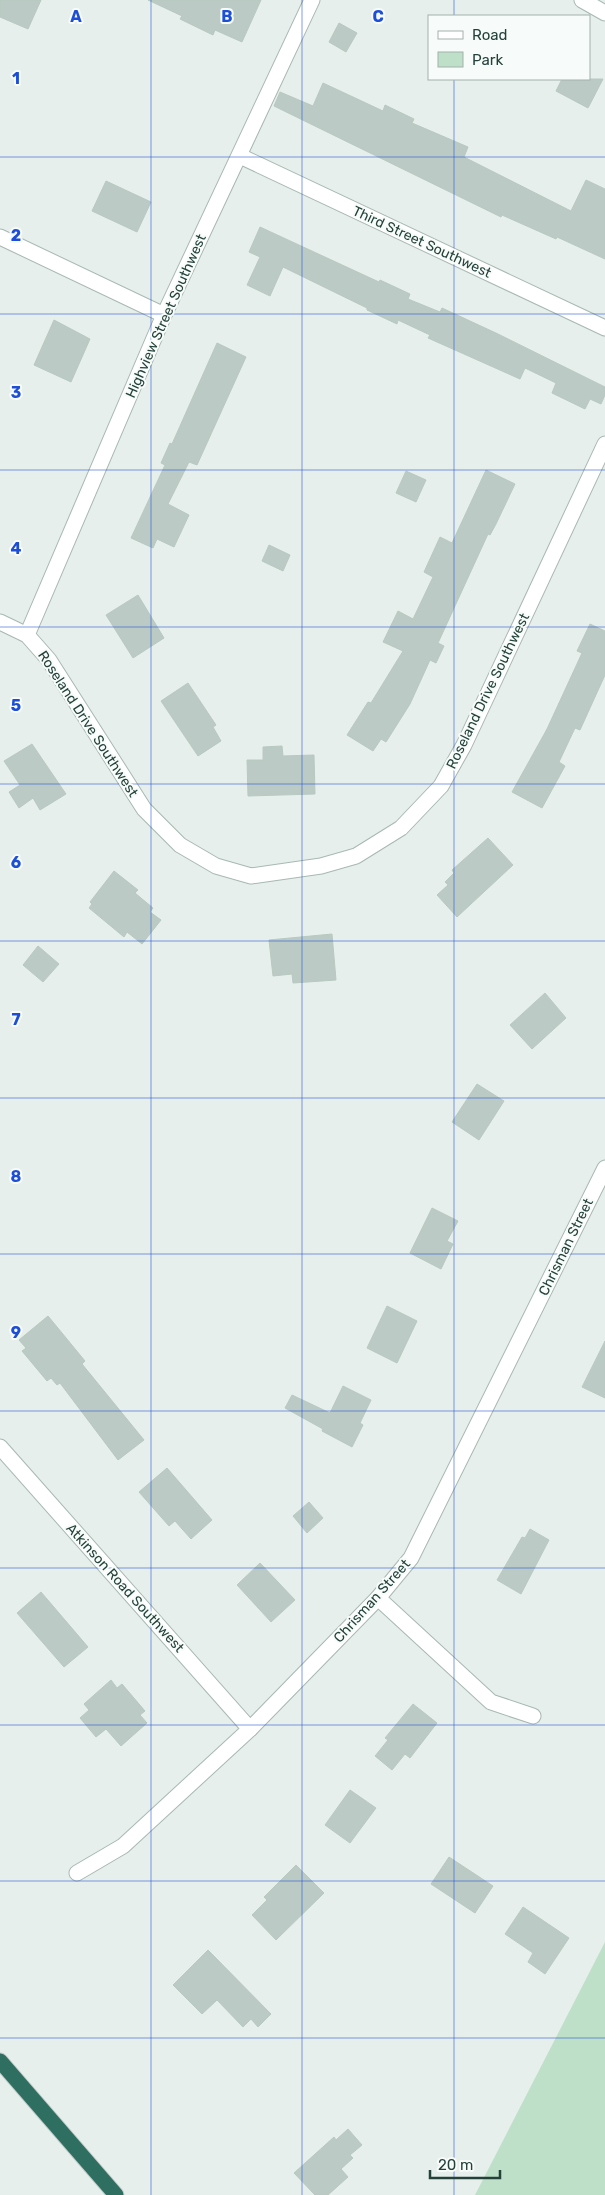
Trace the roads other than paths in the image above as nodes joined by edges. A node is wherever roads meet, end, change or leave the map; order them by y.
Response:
1 (312, 0) edge
2 (582, 0) edge
3 (605, 13) edge
4 (240, 156) junction
5 (0, 236) edge
6 (164, 315) junction
7 (605, 328) edge
8 (605, 444) edge
9 (0, 622) edge
10 (26, 635) junction
11 (605, 1168) edge
12 (0, 1447) edge
13 (378, 1598) junction
14 (533, 1716) dead end
15 (250, 1729) junction
16 (77, 1872) dead end
17 (0, 2061) edge
18 (116, 2195) edge

1 - 4 street, Highview Street Southwest
2 - 3 street
4 - 6 street, Highview Street Southwest
4 - 7 street, Third Street Southwest
5 - 6 street
6 - 10 street, Highview Street Southwest
8 - 10 street, Roseland Drive Southwest
9 - 10 street, Roseland Drive Southwest
11 - 13 street, Chrisman Street
12 - 15 street, Atkinson Road Southwest
13 - 14 street
13 - 15 street, Chrisman Street
15 - 16 street, Chrisman Street
17 - 18 highway

